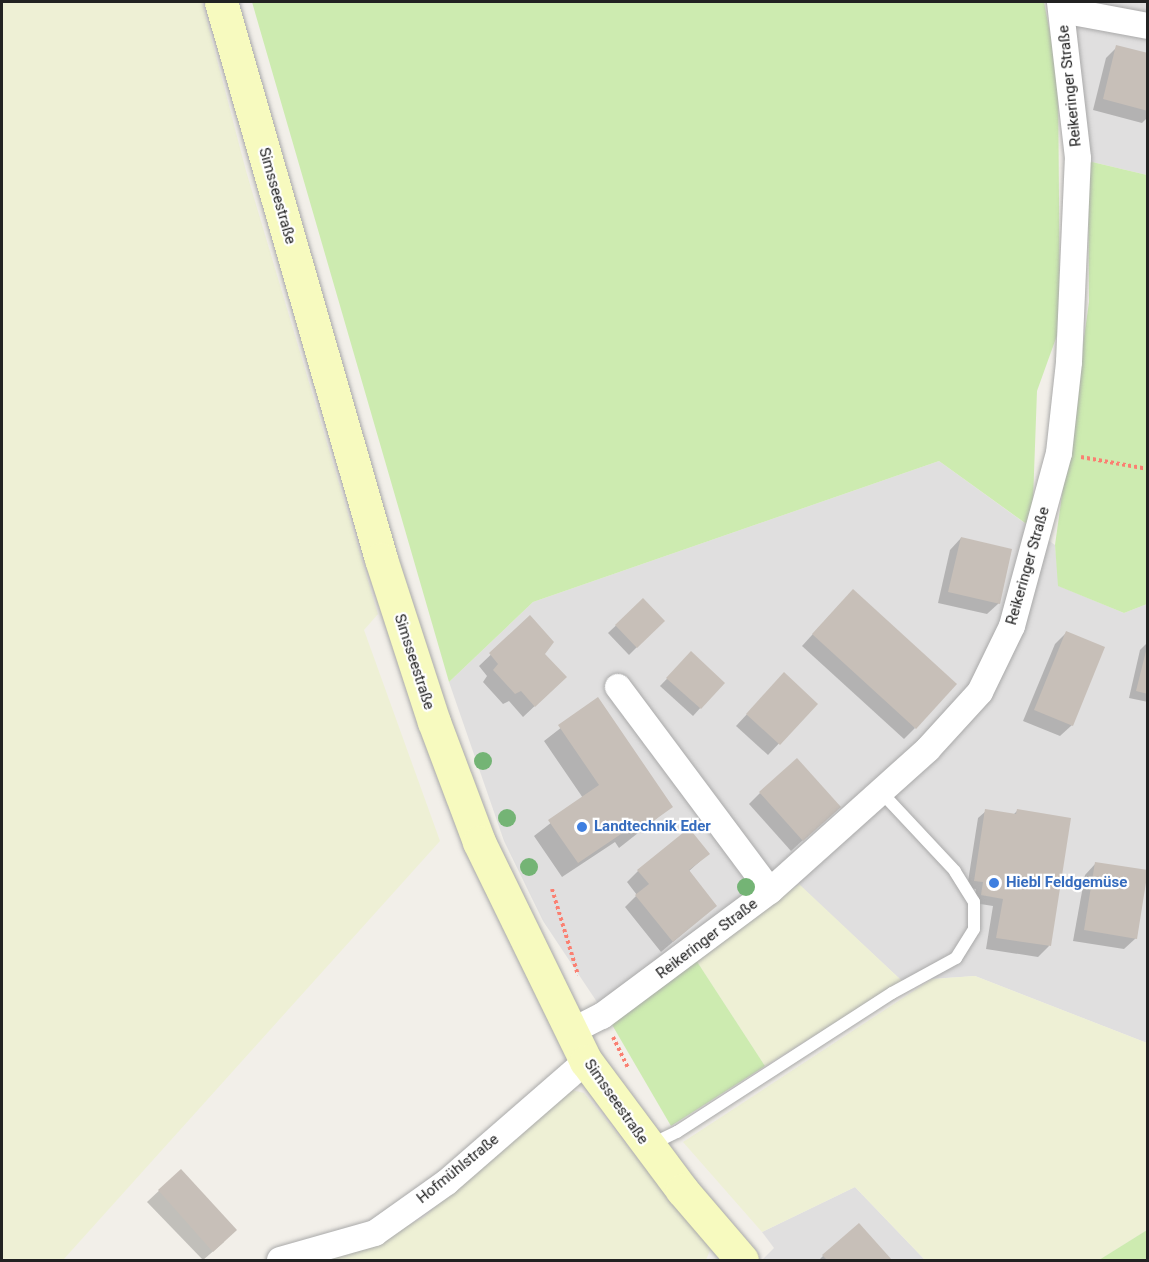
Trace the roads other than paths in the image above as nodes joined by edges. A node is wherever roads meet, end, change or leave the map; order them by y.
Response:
1 (221, 2) edge
2 (1061, 6) edge
3 (1148, 26) edge
4 (618, 687) dead end
5 (881, 792) junction
6 (771, 891) junction
7 (570, 1032) junction
8 (586, 1061) junction
9 (647, 1146) junction
10 (738, 1259) edge
11 (280, 1260) edge

1 - 7 main road, Simsseestraße
2 - 3 street, Reikeringer Straße
2 - 5 street, Reikeringer Straße
4 - 6 street
5 - 6 street, Reikeringer Straße
5 - 9 lane
6 - 7 street, Reikeringer Straße
7 - 8 main road, Simsseestraße
8 - 9 main road, Simsseestraße
8 - 11 street, Hofmühlstraße
9 - 10 main road, Simsseestraße

